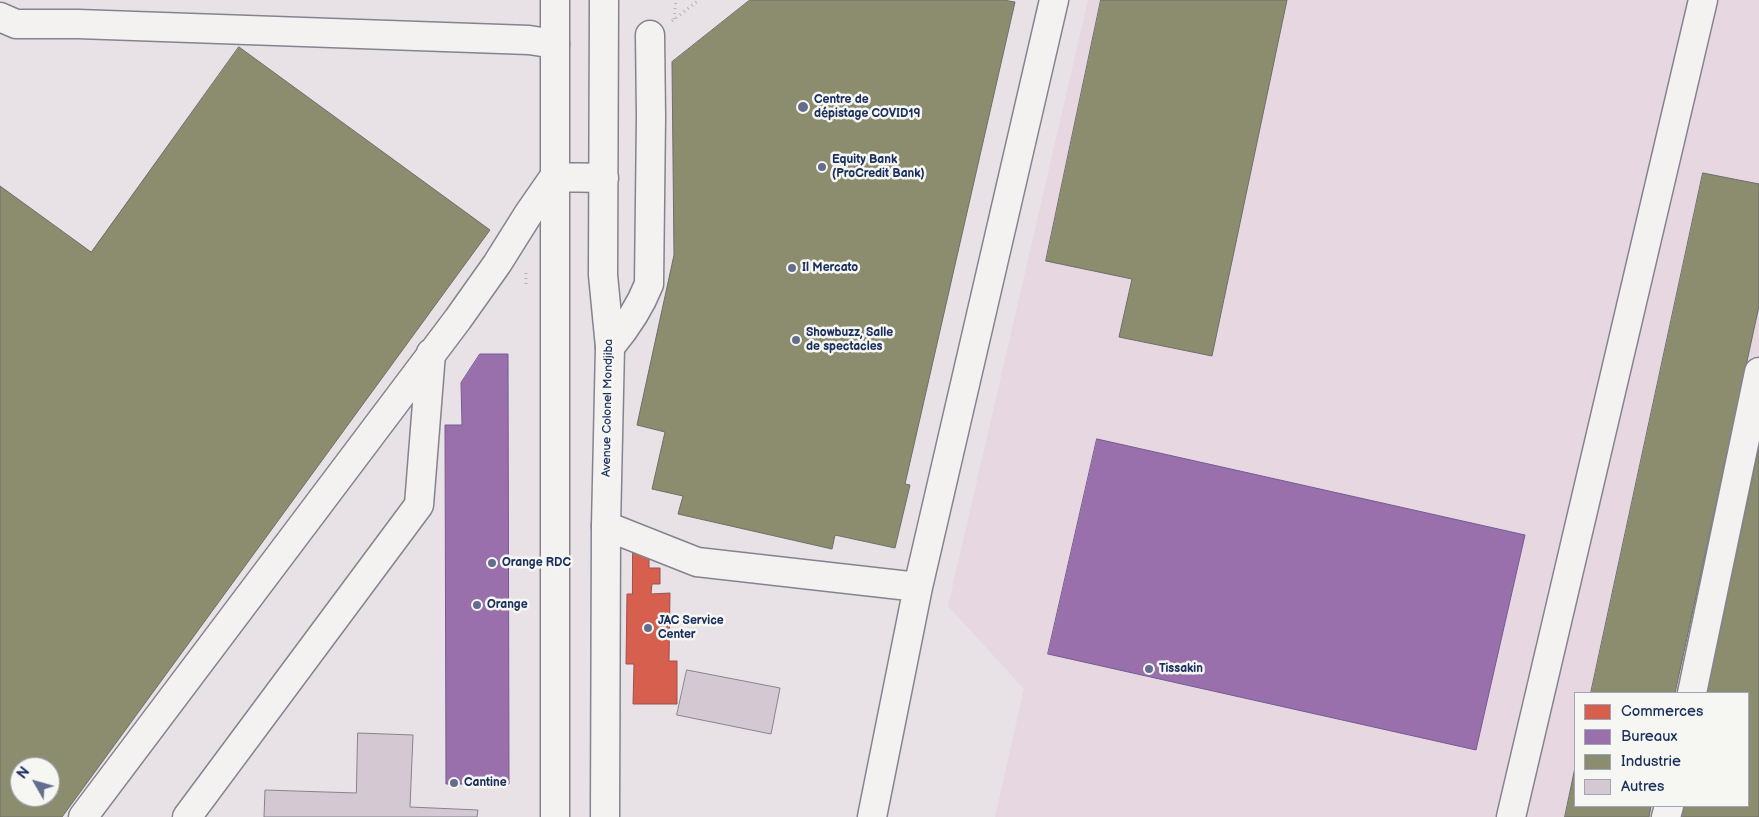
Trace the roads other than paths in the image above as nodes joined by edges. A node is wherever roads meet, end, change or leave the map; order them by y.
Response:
1 (556, 0) edge
2 (604, 0) edge
3 (1054, 0) edge
4 (1703, 0) edge
5 (0, 17) edge
6 (650, 35) dead end
7 (555, 44) junction
8 (554, 177) junction
9 (604, 178) junction
10 (610, 347) junction
11 (431, 352) junction
12 (1759, 372) edge
13 (606, 526) junction
14 (918, 586) junction
15 (1692, 692) edge
16 (83, 817) edge
17 (187, 817) edge
18 (555, 817) edge
19 (605, 817) edge
20 (872, 817) edge
21 (1511, 817) edge

1 - 7 main road
2 - 9 main road, Avenue Colonel Mondjiba
3 - 14 main road
4 - 21 main road
5 - 7 main road
6 - 10 main road
7 - 8 main road
8 - 9 main road
8 - 11 main road
8 - 18 main road
9 - 10 main road, Avenue Colonel Mondjiba
10 - 13 main road, Avenue Colonel Mondjiba
11 - 16 main road
11 - 17 main road
12 - 15 main road
13 - 14 main road
13 - 19 main road, Avenue Colonel Mondjiba
14 - 20 main road

